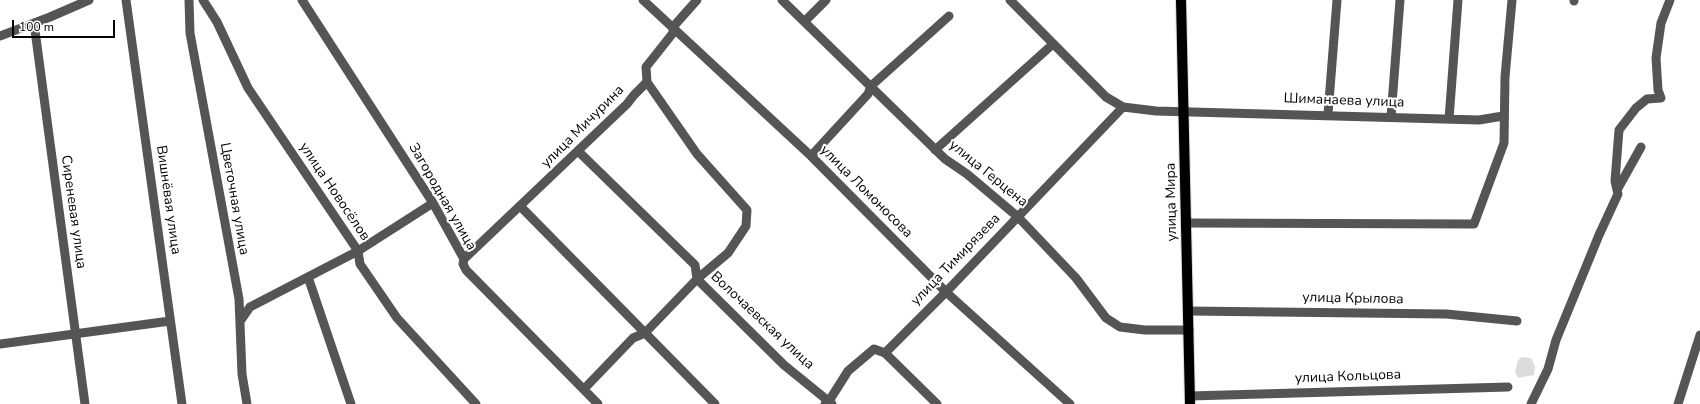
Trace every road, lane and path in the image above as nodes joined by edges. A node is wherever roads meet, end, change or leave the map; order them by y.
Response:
1 (89, 0) edge
2 (126, 0) edge
3 (189, 0) edge
4 (203, 0) edge
5 (302, 0) edge
6 (643, 0) edge
7 (697, 0) edge
8 (782, 0) edge
9 (826, 0) edge
10 (1010, 0) edge
11 (1181, 0) edge
12 (1337, 0) edge
13 (1400, 0) edge
14 (1458, 0) edge
15 (1512, 0) edge
16 (1670, 0) edge
17 (949, 16) dead end
18 (805, 21) junction
19 (34, 23) junction
20 (673, 27) junction
21 (0, 36) edge
22 (1053, 44) junction
23 (647, 82) junction
24 (871, 86) junction
25 (1123, 107) junction
26 (1184, 111) junction
27 (1328, 114) junction
28 (1503, 116) junction
29 (1391, 117) junction
30 (1449, 119) junction
31 (1641, 147) dead end
32 (935, 150) junction
33 (579, 152) junction
34 (811, 156) junction
35 (1617, 190) junction
36 (433, 203) junction
37 (521, 208) junction
38 (1018, 217) junction
39 (1186, 223) junction
40 (358, 251) junction
41 (464, 259) junction
42 (308, 278) junction
43 (697, 279) junction
44 (946, 292) junction
45 (239, 299) junction
46 (250, 307) junction
47 (1188, 311) junction
48 (241, 320) junction
49 (170, 321) junction
50 (1517, 321) dead end
51 (1188, 330) junction
52 (645, 333) junction
53 (76, 334) junction
54 (1700, 335) edge
55 (0, 344) edge
56 (885, 353) junction
57 (1508, 387) dead end
58 (584, 389) junction
59 (1190, 400) edge
60 (829, 403) edge
61 (85, 404) edge
62 (182, 404) edge
63 (247, 404) edge
64 (351, 404) edge
65 (476, 404) edge
66 (598, 404) edge
67 (715, 404) edge
68 (938, 404) edge
69 (1070, 404) edge
70 (1531, 404) edge
71 (1678, 404) edge

1 - 19 street
2 - 49 street, Вишнёвая улица
3 - 45 street, Цветочная улица
4 - 40 street, улица Новосёлов
5 - 36 street, Загородная улица
6 - 20 street, улица Ломоносова
7 - 20 street
8 - 18 street, улица Герцена
9 - 18 street
10 - 22 street
11 - 26 main road, улица Мира
12 - 27 street
13 - 29 street
14 - 30 street
15 - 28 street
16 - 35 street
17 - 24 street
18 - 24 street, улица Герцена
19 - 21 street
19 - 53 street, Сиреневая улица
20 - 23 street
20 - 34 street, улица Ломоносова
22 - 25 street
22 - 32 street
23 - 33 street, улица Мичурина
23 - 43 street
24 - 32 street, улица Герцена
24 - 34 street
25 - 26 street, Шиманаева улица
25 - 38 street, улица Тимирязева
26 - 27 street, Шиманаева улица
26 - 39 main road, улица Мира
27 - 29 street, Шиманаева улица
28 - 30 street, Шиманаева улица
28 - 39 street
29 - 30 street, Шиманаева улица
31 - 35 street
32 - 38 street, улица Герцена
33 - 37 street, улица Мичурина
33 - 43 street, Волочаевская улица
34 - 44 street, улица Ломоносова
35 - 70 street
36 - 40 street
36 - 41 street, Загородная улица
37 - 41 street, улица Мичурина
37 - 52 street
38 - 44 street, улица Тимирязева
38 - 51 street, улица Герцена
39 - 47 main road, улица Мира
40 - 42 street
40 - 65 street, улица Новосёлов
41 - 58 street, Загородная улица
42 - 46 street
42 - 64 street
43 - 52 street
43 - 60 street, Волочаевская улица
44 - 56 street, улица Тимирязева
44 - 69 street, улица Ломоносова
45 - 46 street
45 - 48 street, Цветочная улица
46 - 48 street
47 - 50 street, улица Крылова
47 - 51 main road, улица Мира
48 - 63 street, Цветочная улица
49 - 53 street
49 - 62 street, Вишнёвая улица
51 - 59 main road, улица Мира
52 - 58 street
52 - 67 street
53 - 55 street
53 - 61 street, Сиреневая улица
54 - 71 street
56 - 60 street
56 - 68 street
57 - 59 street, улица Кольцова
58 - 66 street, Загородная улица

